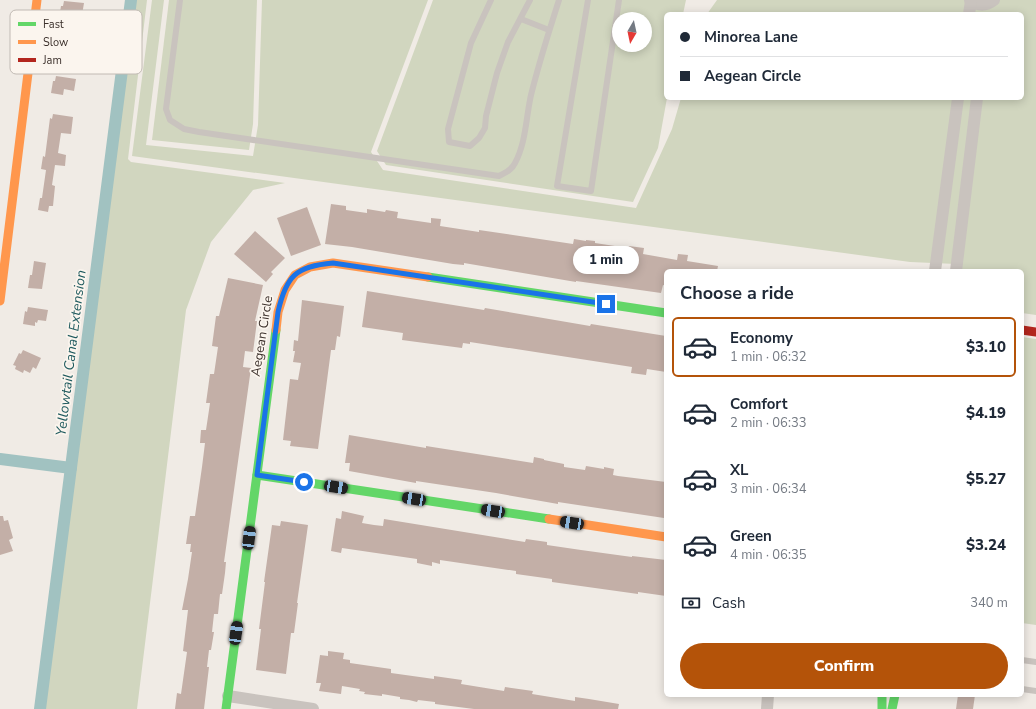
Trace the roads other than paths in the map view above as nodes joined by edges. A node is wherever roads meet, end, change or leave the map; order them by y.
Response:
1 (37, 0) edge
2 (180, 0) edge
3 (491, 0) edge
4 (530, 0) edge
5 (559, 0) edge
6 (588, 0) edge
7 (619, 0) edge
8 (970, 1) edge
9 (990, 6) edge
10 (36, 10) edge
11 (969, 12) edge
12 (521, 19) junction
13 (549, 30) junction
14 (28, 74) edge
15 (958, 100) edge
16 (977, 100) edge
17 (935, 269) edge
18 (956, 269) edge
19 (0, 301) edge
20 (664, 313) edge
21 (1024, 330) edge
22 (1036, 332) edge
23 (257, 475) junction
24 (664, 537) edge
25 (1024, 660) edge
26 (1036, 662) edge
27 (1024, 689) edge
28 (1036, 691) edge
29 (228, 696) junction
30 (768, 697) edge
31 (882, 697) edge
32 (895, 697) edge
33 (226, 709) edge
34 (314, 709) edge
35 (766, 709) edge
36 (882, 709) edge
37 (892, 709) edge

1 - 10 street
2 - 13 lane
3 - 12 lane
4 - 12 lane
5 - 13 lane
6 - 7 lane
8 - 9 street
8 - 11 street
12 - 13 lane
14 - 19 street
15 - 17 street
16 - 18 street
20 - 23 street, Aegean Circle
21 - 22 street
23 - 24 street
23 - 29 street, Aegean Circle
25 - 26 lane
27 - 28 lane
29 - 33 street, Aegean Circle
29 - 34 street
30 - 35 street
31 - 36 street
32 - 37 street

